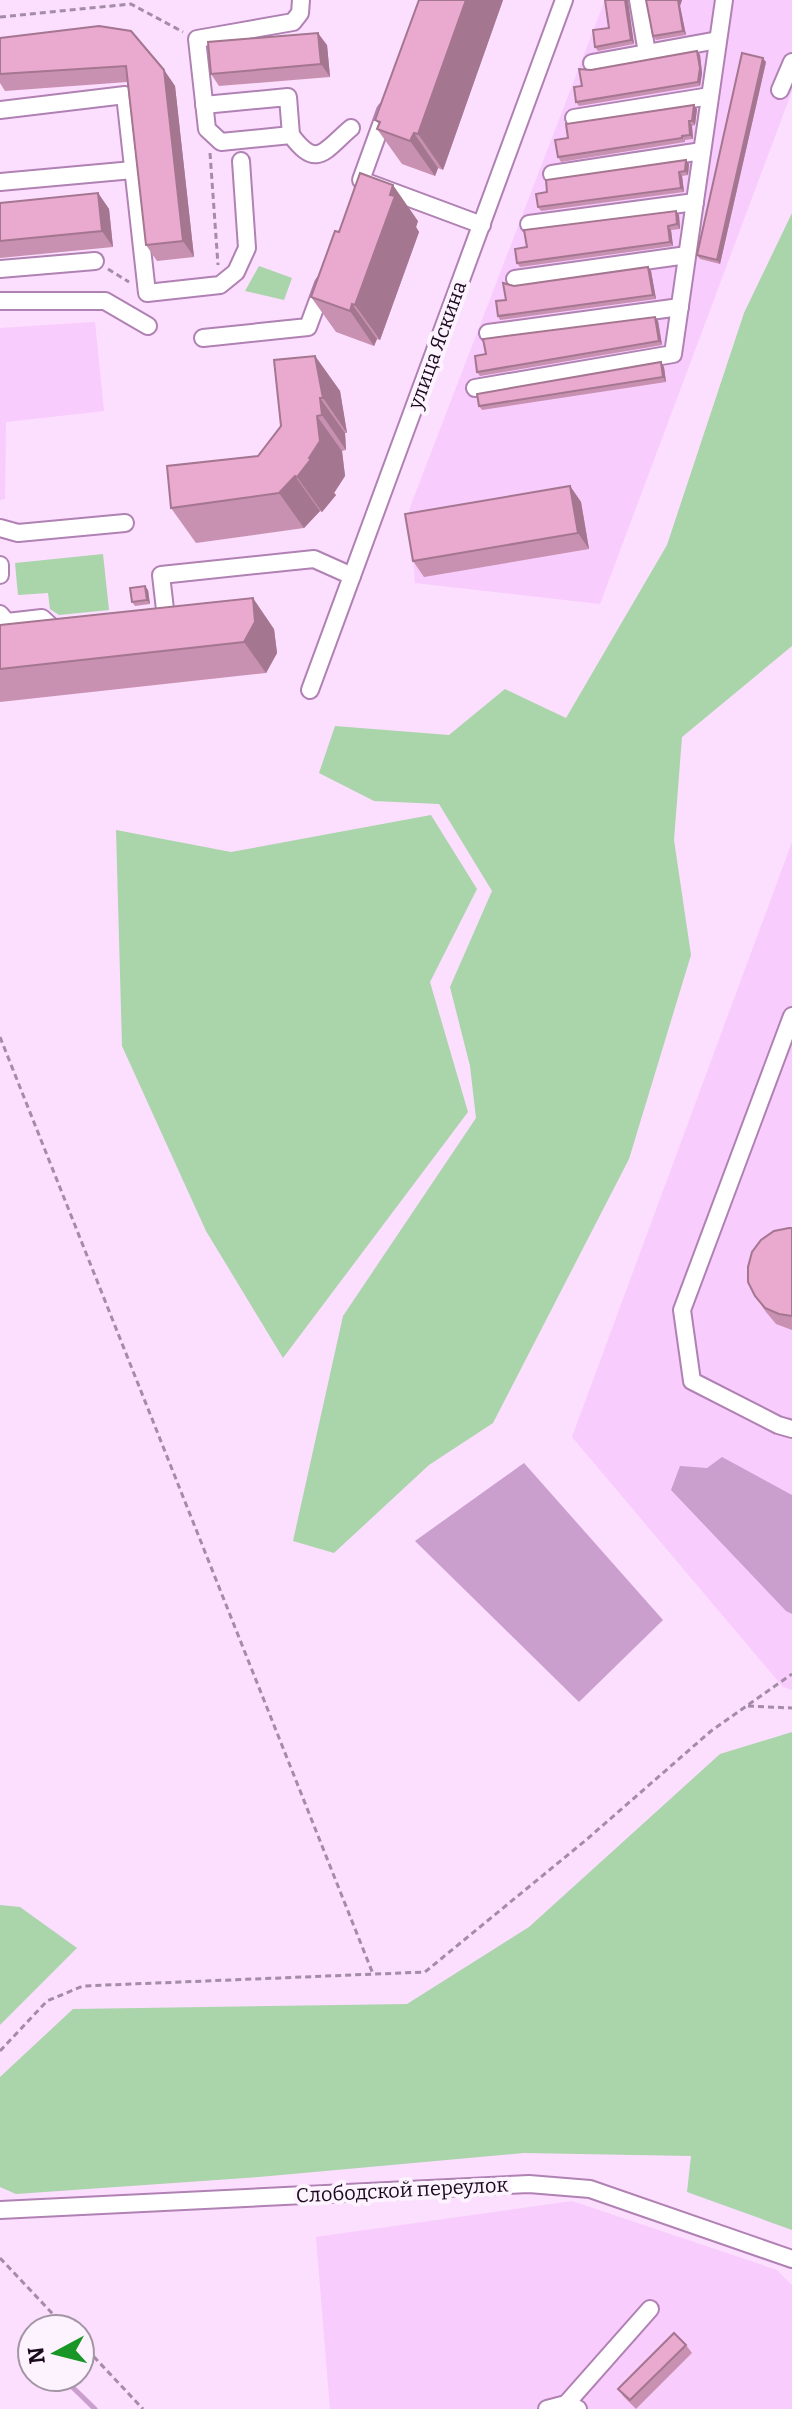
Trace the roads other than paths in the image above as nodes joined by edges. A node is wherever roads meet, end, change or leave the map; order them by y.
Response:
1 (301, 0) edge
2 (564, 0) edge
3 (638, 0) edge
4 (724, 0) edge
5 (718, 40) junction
6 (647, 53) junction
7 (792, 62) edge
8 (592, 63) dead end
9 (780, 90) dead end
10 (710, 96) junction
11 (391, 97) edge
12 (204, 105) junction
13 (0, 110) edge
14 (574, 118) dead end
15 (351, 128) dead end
16 (291, 135) junction
17 (702, 151) junction
18 (241, 161) dead end
19 (133, 170) junction
20 (552, 174) dead end
21 (0, 182) edge
22 (695, 202) junction
23 (529, 224) dead end
24 (482, 225) junction
25 (687, 255) junction
26 (95, 261) road end
27 (329, 268) edge
28 (0, 269) edge
29 (515, 279) dead end
30 (0, 301) edge
31 (680, 307) junction
32 (148, 326) dead end
33 (488, 333) dead end
34 (203, 338) dead end
35 (475, 388) dead end
36 (125, 523) dead end
37 (0, 528) edge
38 (0, 565) edge
39 (0, 575) edge
40 (352, 576) junction
41 (0, 614) edge
42 (134, 622) edge
43 (70, 628) edge
44 (310, 690) dead end
45 (792, 1016) edge
46 (792, 1429) edge
47 (0, 2210) edge
48 (792, 2259) edge
49 (650, 2309) dead end
50 (572, 2406) edge
51 (547, 2409) edge

1 - 12 street
2 - 24 street, улица Яскина
3 - 6 street
4 - 5 street
5 - 6 street
5 - 10 street
6 - 8 street
7 - 9 street
10 - 14 street
10 - 17 street
11 - 24 street
12 - 16 street
12 - 16 street
13 - 19 street
15 - 16 street
17 - 20 street
17 - 22 street
18 - 19 street
19 - 21 street
22 - 23 street
22 - 25 street
24 - 40 street, улица Яскина
25 - 29 street
25 - 31 street
26 - 28 street
27 - 34 street
30 - 32 street
31 - 33 street
31 - 35 street
36 - 37 street
38 - 39 street
40 - 42 street
40 - 44 street, улица Яскина
41 - 43 street
45 - 46 street
47 - 48 street, Слободской переулок
49 - 50 street
50 - 51 street

